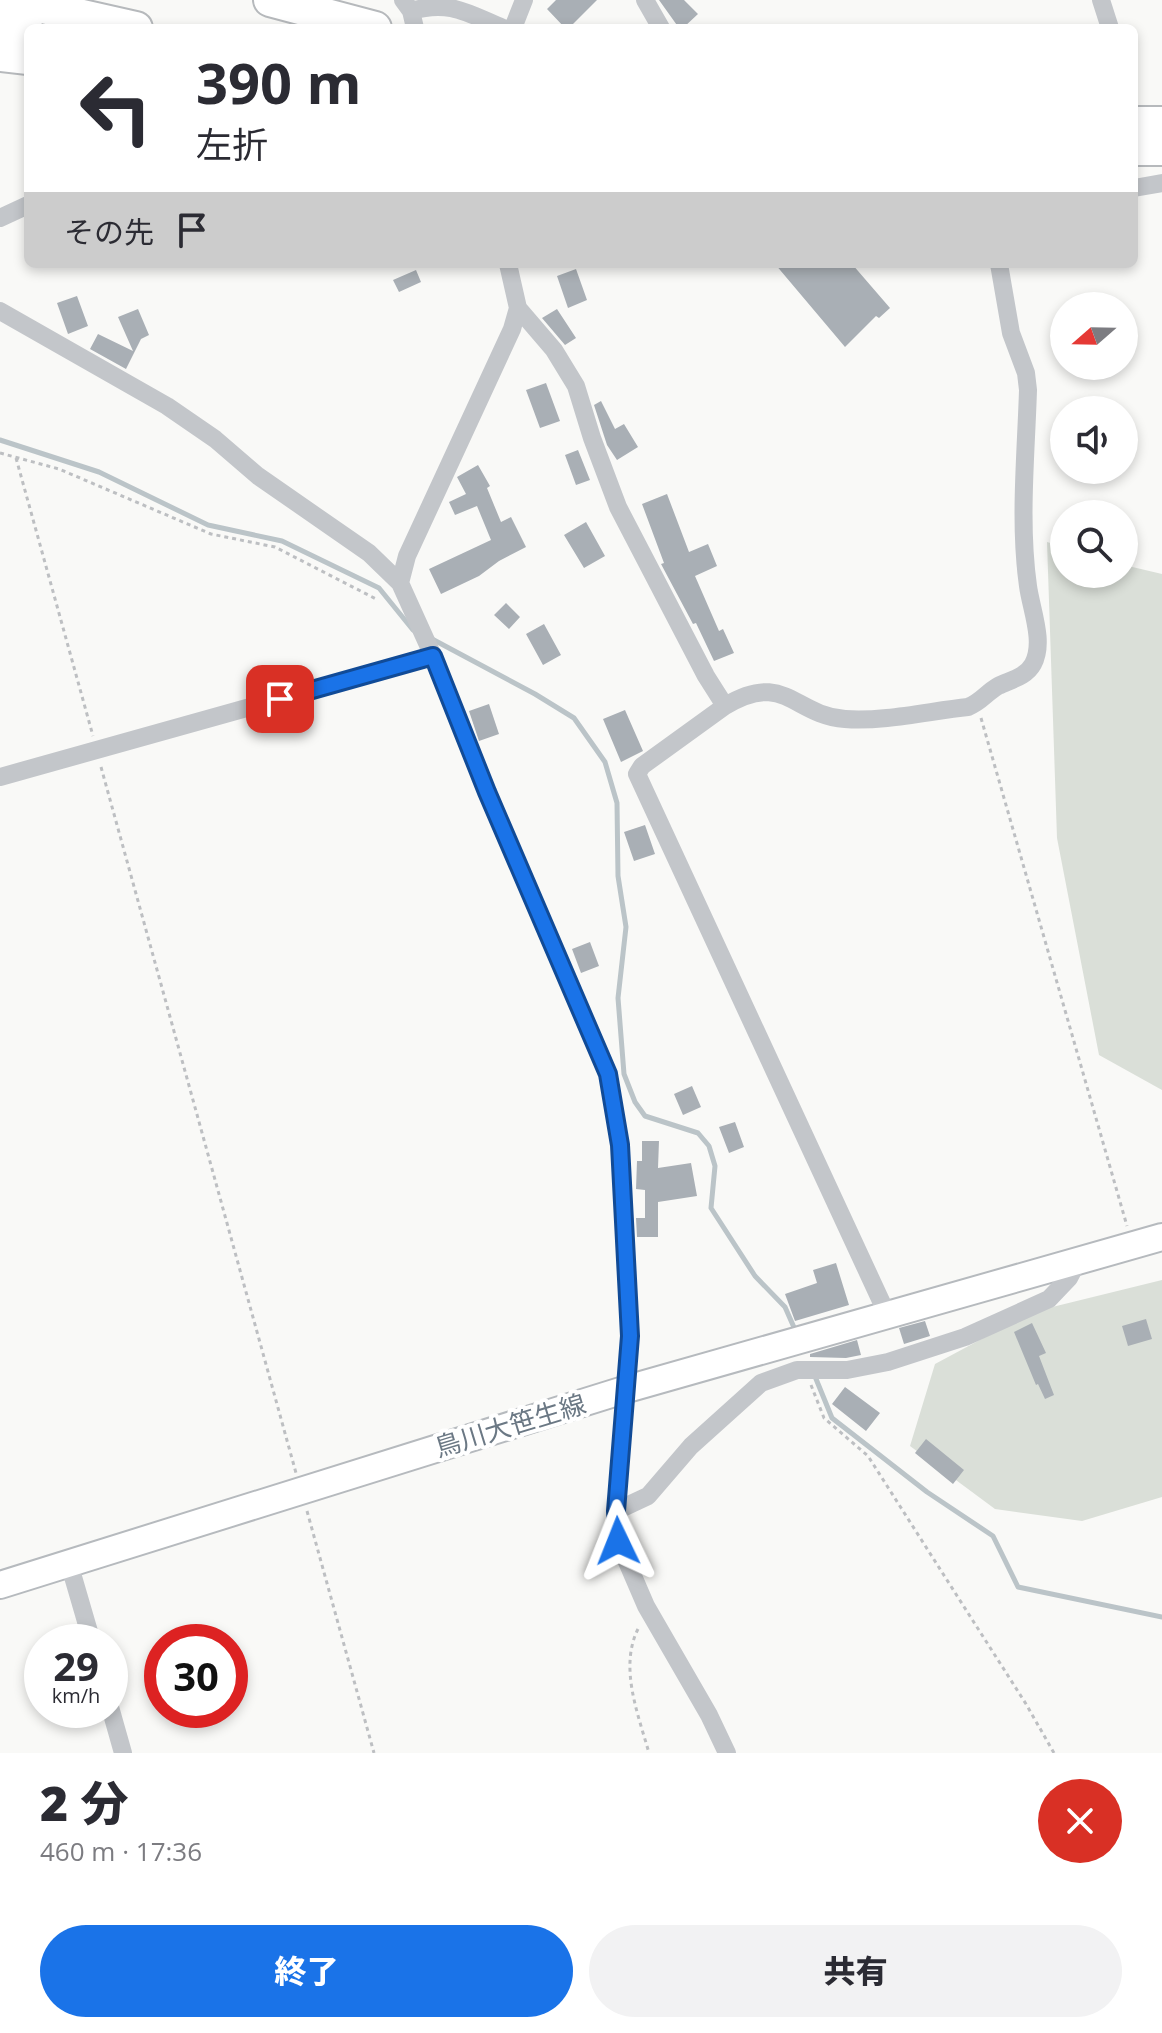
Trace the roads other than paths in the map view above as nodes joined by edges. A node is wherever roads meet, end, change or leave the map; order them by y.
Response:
1 (11, 0) edge
2 (270, 0) edge
3 (524, 0) edge
4 (645, 0) edge
5 (1101, 0) edge
6 (410, 13) edge
7 (118, 24) edge
8 (360, 24) edge
9 (494, 24) edge
10 (515, 24) edge
11 (659, 24) edge
12 (1109, 24) edge
13 (0, 26) edge
14 (24, 31) edge
15 (0, 55) edge
16 (24, 58) edge
17 (1162, 183) edge
18 (1138, 187) edge
19 (24, 207) edge
20 (0, 218) edge
21 (509, 268) edge
22 (1000, 268) edge
23 (518, 308) junction
24 (0, 311) edge
25 (400, 583) junction
26 (431, 651) junction
27 (725, 706) junction
28 (0, 777) edge
29 (1162, 1237) edge
30 (1078, 1261) junction
31 (887, 1314) junction
32 (627, 1389) junction
33 (616, 1511) junction
34 (69, 1563) junction
35 (0, 1585) edge
36 (87, 1624) edge
37 (116, 1728) edge
38 (123, 1753) edge
39 (727, 1753) edge

1 - 7 highway
2 - 8 highway
3 - 10 street
4 - 11 street
5 - 12 street
6 - 9 street
13 - 14 highway
15 - 16 highway
17 - 18 street
19 - 20 street
21 - 23 street
22 - 27 street
23 - 25 street
23 - 27 street
24 - 25 street
25 - 26 street
26 - 28 street
26 - 32 street
27 - 31 street
29 - 30 street, 鳥川大笹生線
30 - 31 street, 鳥川大笹生線
30 - 33 street
31 - 32 street, 鳥川大笹生線
32 - 33 street
32 - 34 street, 鳥川大笹生線
33 - 39 street
34 - 35 street, 鳥川大笹生線
34 - 36 street
37 - 38 street

